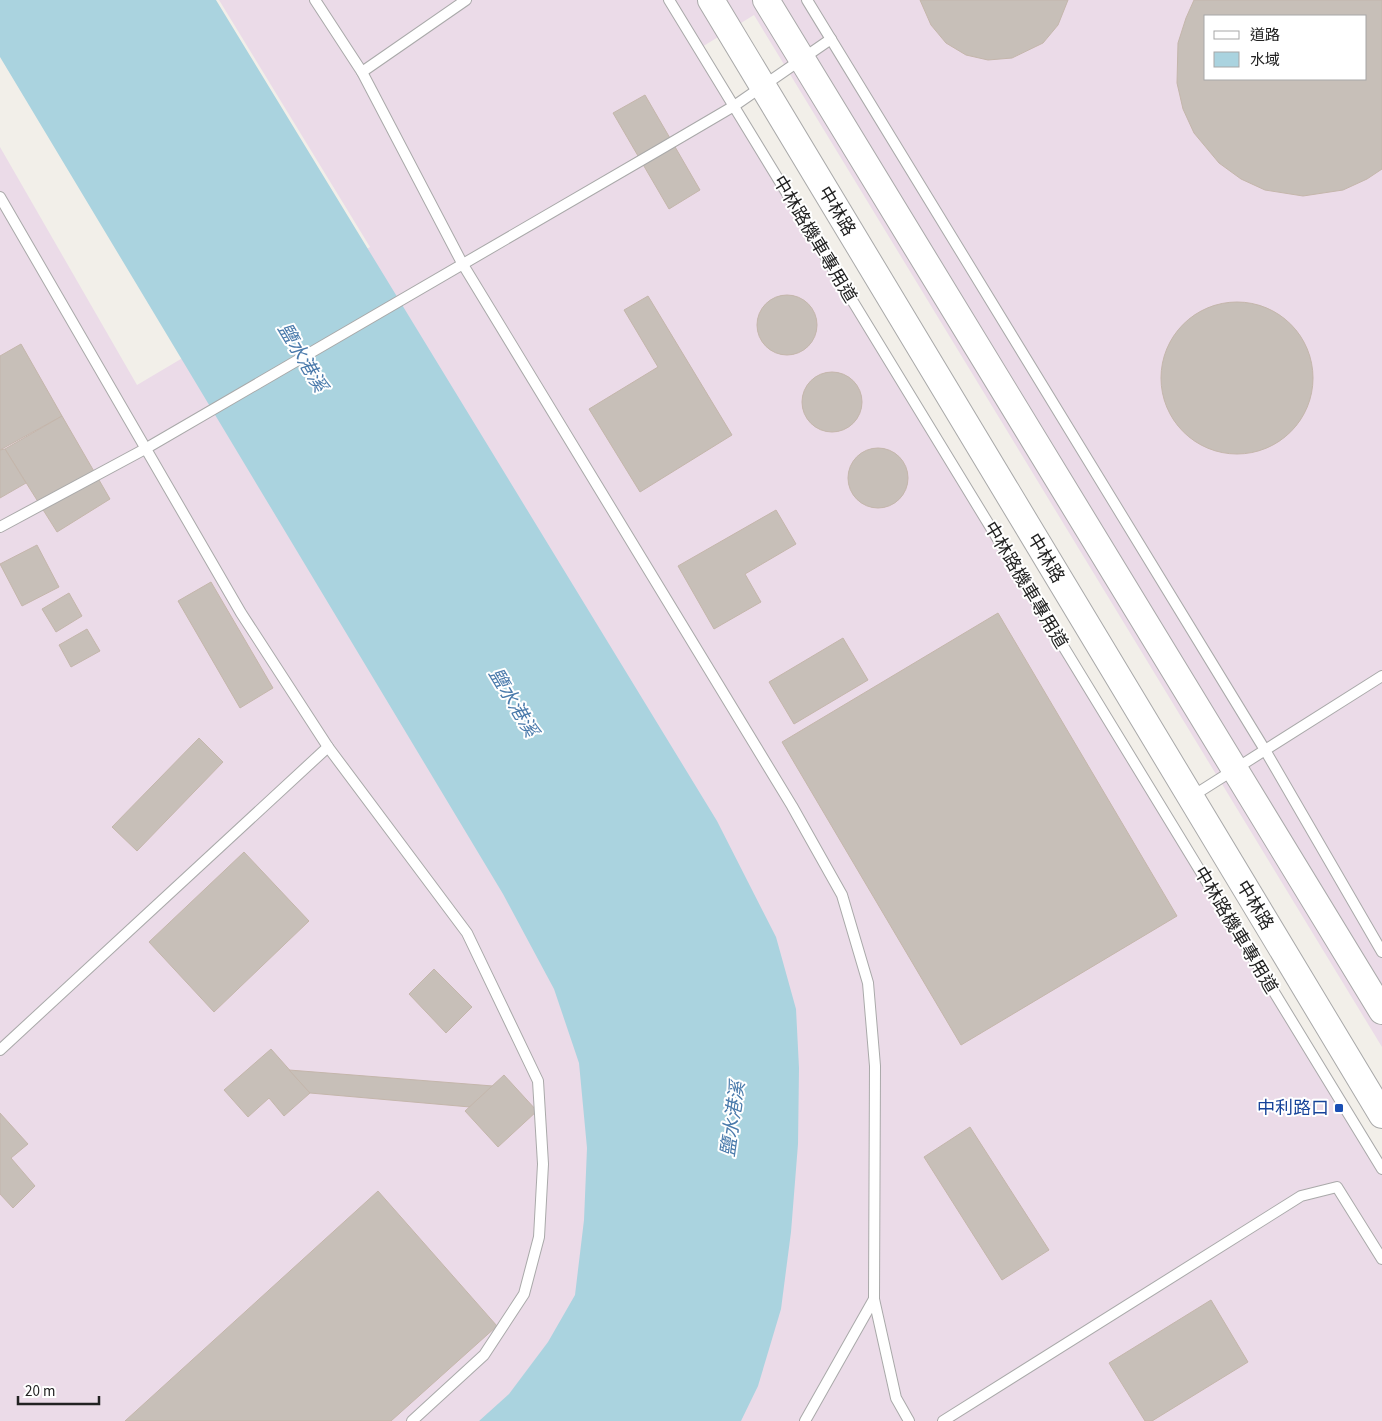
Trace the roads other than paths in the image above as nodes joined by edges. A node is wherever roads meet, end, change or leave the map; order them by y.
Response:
1 (315, 0) edge
2 (466, 0) edge
3 (669, 0) edge
4 (711, 0) edge
5 (766, 0) edge
6 (807, 0) edge
7 (831, 40) junction
8 (803, 61) junction
9 (362, 72) junction
10 (762, 86) junction
11 (734, 106) junction
12 (0, 198) edge
13 (462, 263) junction
14 (145, 449) junction
15 (0, 527) edge
16 (1382, 676) edge
17 (328, 747) junction
18 (1265, 750) junction
19 (1235, 769) junction
20 (1190, 797) junction
21 (1382, 952) edge
22 (1382, 1011) edge
23 (0, 1050) edge
24 (1382, 1115) edge
25 (1382, 1169) edge
26 (1382, 1260) edge
27 (874, 1299) junction
28 (412, 1421) edge
29 (805, 1421) edge
30 (909, 1421) edge
31 (943, 1421) edge

1 - 9 lane
2 - 9 lane
3 - 11 lane, 中林路機車專用道
4 - 10 street, 中林路
5 - 8 street
6 - 7 lane
7 - 8 lane
7 - 18 lane
8 - 10 lane
8 - 19 street
9 - 13 lane
10 - 11 lane
10 - 20 street, 中林路
11 - 13 lane
11 - 25 lane, 中林路機車專用道
12 - 14 lane
13 - 14 lane
13 - 27 lane
14 - 15 lane
14 - 17 lane
16 - 18 lane
17 - 23 lane
17 - 28 lane
18 - 19 lane
18 - 21 lane
19 - 20 lane
19 - 22 street
20 - 24 street, 中林路
26 - 31 lane
27 - 29 lane
27 - 30 lane

